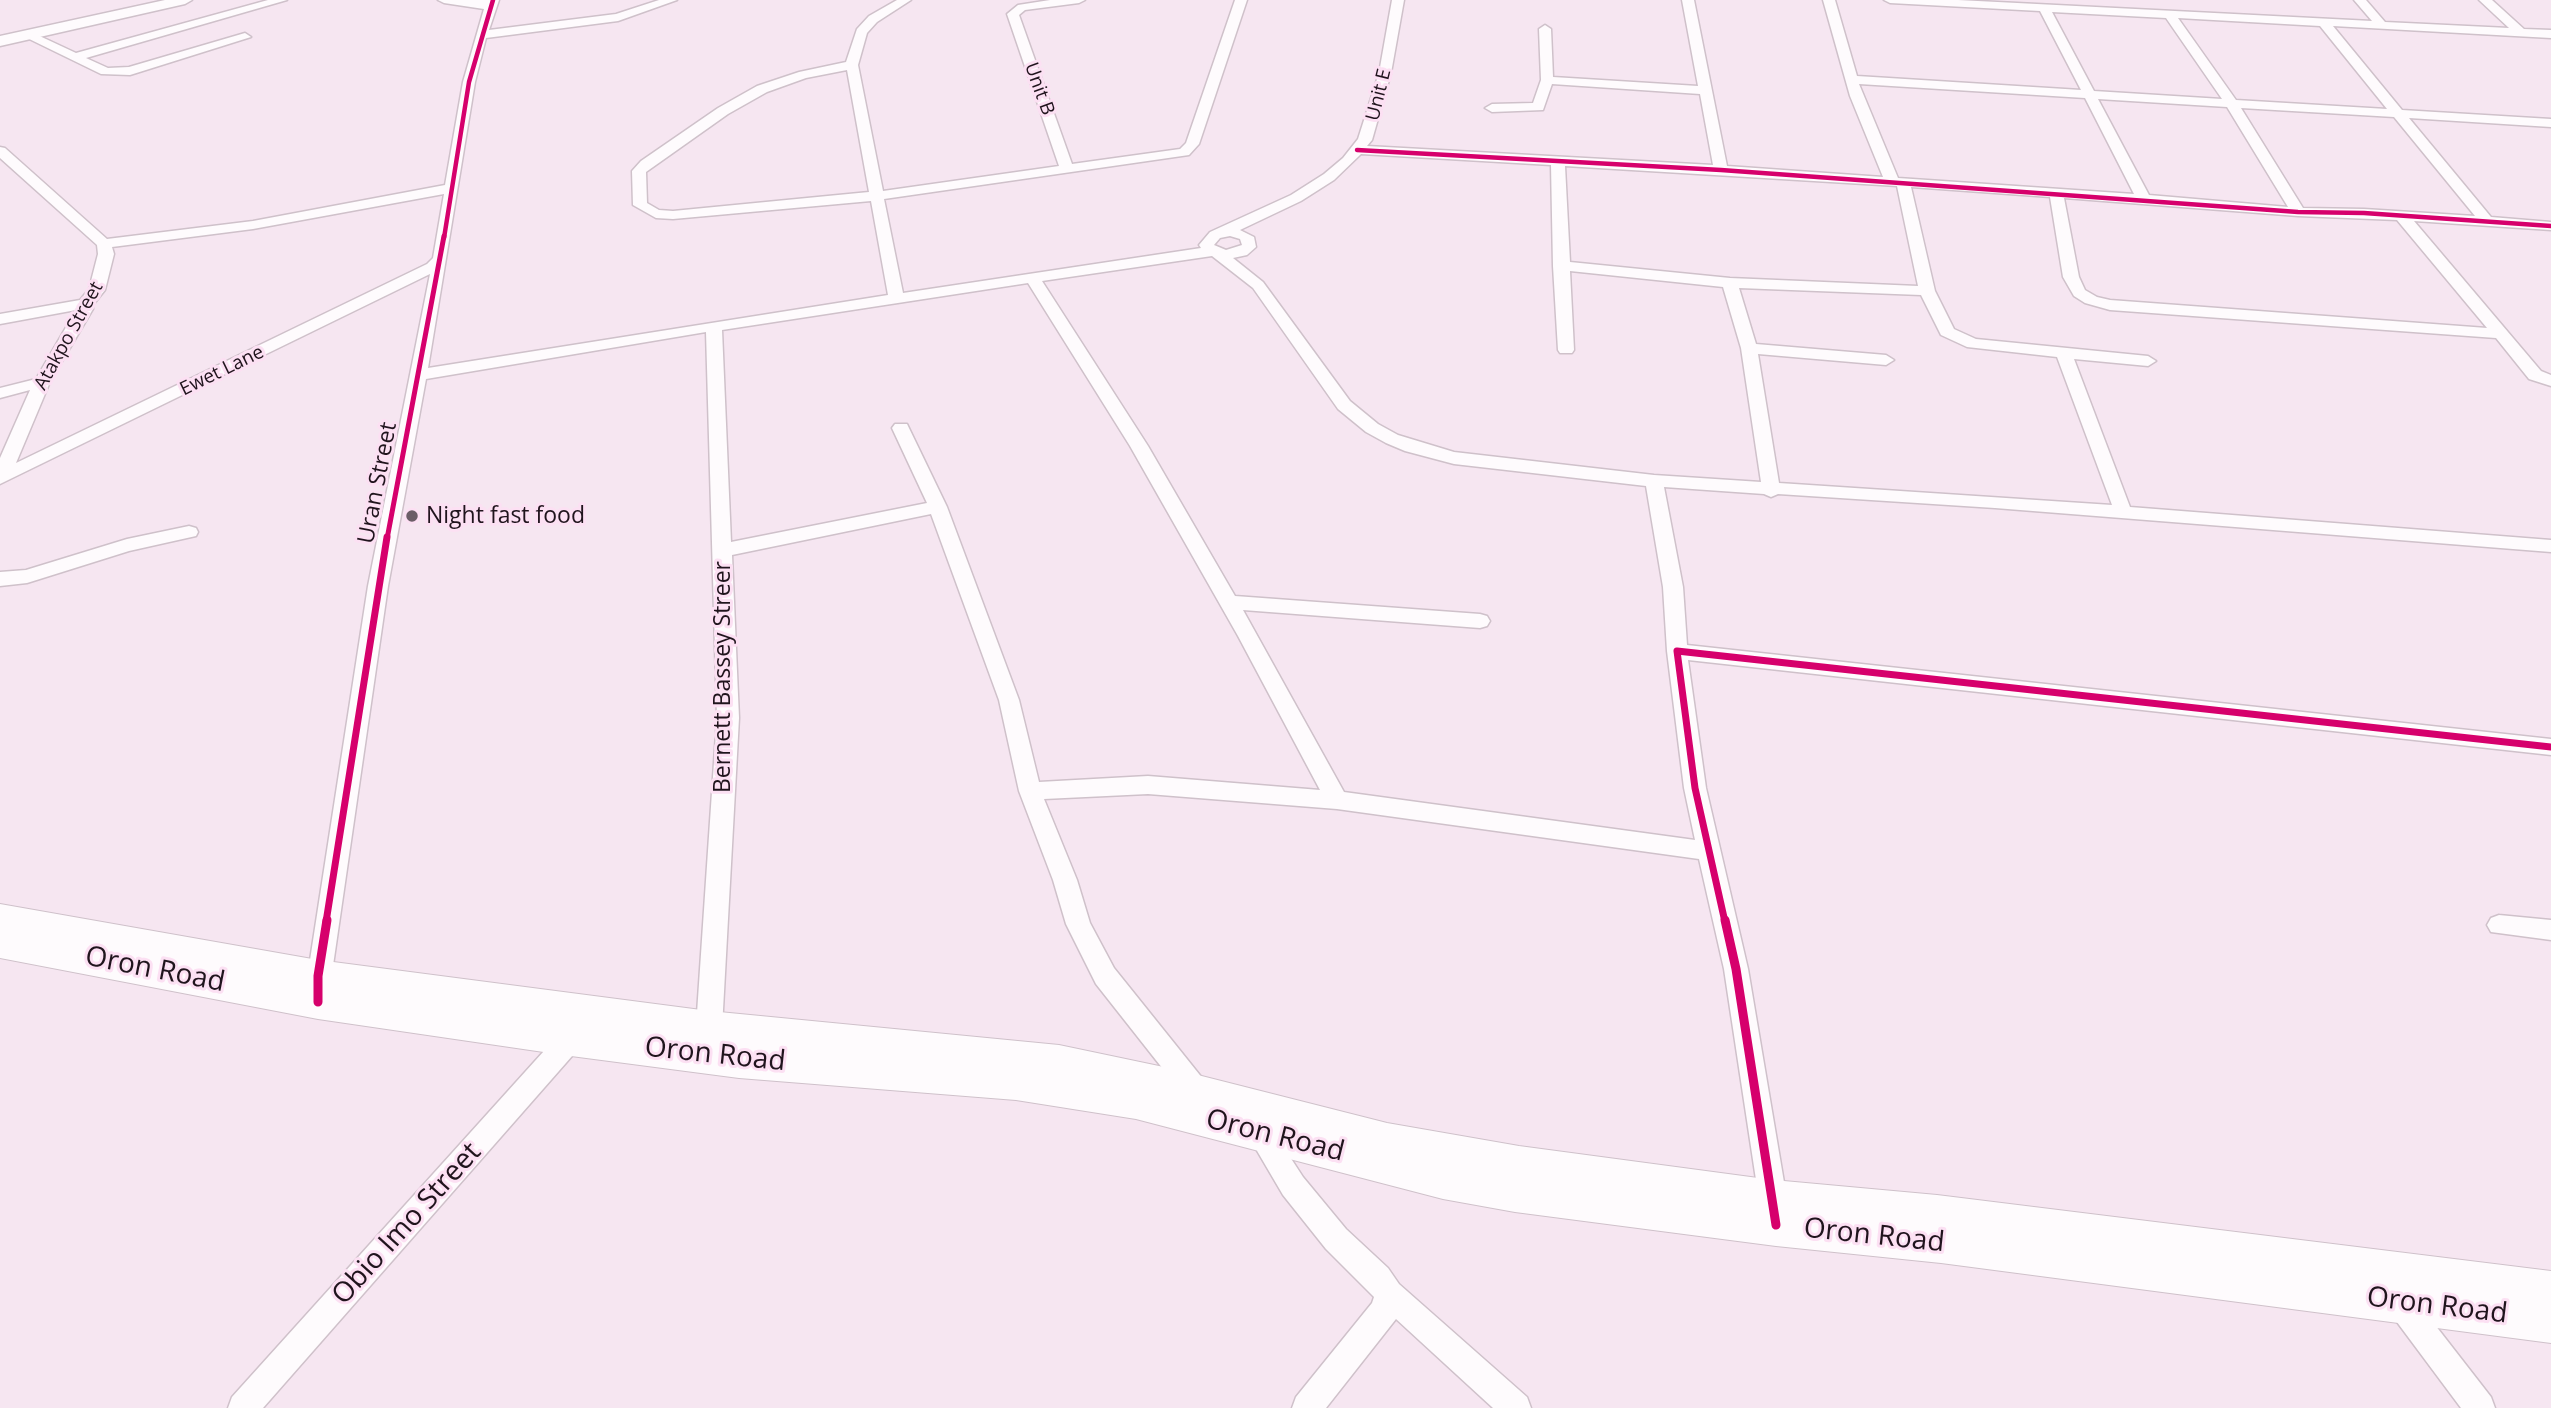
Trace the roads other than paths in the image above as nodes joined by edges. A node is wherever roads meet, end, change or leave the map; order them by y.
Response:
1 (162, 0) edge
2 (185, 0) edge
3 (281, 0) edge
4 (444, 0) edge
5 (671, 0) edge
6 (905, 0) edge
7 (1079, 0) edge
8 (1241, 0) edge
9 (1398, 0) edge
10 (1688, 0) edge
11 (1829, 0) edge
12 (1890, 0) edge
13 (2099, 0) edge
14 (2360, 0) edge
15 (2485, 0) edge
16 (1966, 2) edge
17 (491, 3) edge
18 (2045, 9) junction
19 (2106, 12) junction
20 (2170, 15) junction
21 (2324, 23) junction
22 (2382, 26) junction
23 (1545, 29) dead end
24 (2520, 32) junction
25 (2551, 34) edge
26 (27, 35) junction
27 (481, 35) junction
28 (245, 37) dead end
29 (0, 39) edge
30 (75, 57) junction
31 (852, 65) junction
32 (1547, 80) junction
33 (1852, 80) junction
34 (1703, 90) junction
35 (2090, 96) junction
36 (2232, 104) junction
37 (1492, 108) dead end
38 (2401, 114) junction
39 (2551, 123) edge
40 (1357, 150) junction
41 (0, 151) edge
42 (1558, 161) junction
43 (1067, 169) junction
44 (1721, 170) junction
45 (1897, 182) junction
46 (452, 188) junction
47 (2056, 192) junction
48 (877, 196) junction
49 (1296, 198) junction
50 (2144, 199) junction
51 (2298, 212) junction
52 (2402, 216) junction
53 (2486, 221) junction
54 (2551, 226) edge
55 (1249, 243) junction
56 (104, 244) junction
57 (1215, 244) junction
58 (440, 260) junction
59 (1561, 267) junction
60 (1032, 277) junction
61 (1730, 283) junction
62 (1258, 285) junction
63 (1927, 291) junction
64 (895, 293) junction
65 (85, 304) junction
66 (0, 319) edge
67 (714, 326) junction
68 (2501, 334) junction
69 (1749, 348) junction
70 (1566, 350) dead end
71 (2064, 355) junction
72 (1886, 360) dead end
73 (2148, 361) dead end
74 (419, 369) junction
75 (2551, 381) edge
76 (42, 382) junction
77 (0, 393) edge
78 (901, 428) dead end
79 (0, 477) edge
80 (1654, 481) junction
81 (1771, 491) junction
82 (938, 507) junction
83 (2124, 514) junction
84 (189, 532) dead end
85 (2551, 546) edge
86 (723, 550) junction
87 (0, 579) edge
88 (1229, 602) junction
89 (1480, 621) dead end
90 (1678, 651) junction
91 (2551, 747) edge
92 (1030, 791) junction
93 (1337, 800) junction
94 (1711, 851) junction
95 (0, 919) edge
96 (2498, 925) dead end
97 (2551, 930) edge
98 (0, 942) edge
99 (318, 989) junction
100 (709, 1028) junction
101 (571, 1039) junction
102 (1198, 1093) junction
103 (1259, 1132) junction
104 (1774, 1213) junction
105 (2393, 1287) junction
106 (2551, 1293) edge
107 (1389, 1294) junction
108 (2551, 1321) edge
109 (243, 1408) edge
110 (1307, 1408) edge
111 (1516, 1408) edge
112 (2480, 1408) edge

1 - 29 main road
2 - 26 main road
3 - 30 street
4 - 17 street
5 - 27 street
6 - 31 street
7 - 43 street, Unit B
8 - 43 street
9 - 40 street, Unit E
10 - 34 street
11 - 33 street
12 - 16 street
13 - 19 street
14 - 22 street
15 - 24 street
16 - 18 street
17 - 27 street, Uran Street
18 - 19 street
18 - 35 street
19 - 20 street
20 - 21 street
20 - 36 street
21 - 22 street
21 - 38 street
22 - 24 street
23 - 32 street
24 - 25 street
26 - 29 main road
26 - 30 street
27 - 46 street, Uran Street
28 - 30 street
31 - 48 street
31 - 48 street
32 - 34 street
32 - 37 street
33 - 35 street
33 - 45 street
34 - 44 street
35 - 36 street
35 - 50 street
36 - 38 street
36 - 51 street
38 - 39 street
38 - 53 street
40 - 42 street
40 - 49 street, Unit E
41 - 56 street
42 - 44 street
42 - 59 street
43 - 48 street
44 - 45 street
45 - 47 street
45 - 63 street
46 - 56 street
46 - 58 street, Uran Street
47 - 50 street
47 - 68 street
48 - 64 street
49 - 55 street
49 - 57 street
50 - 51 street
51 - 52 street
52 - 53 street
52 - 68 street
53 - 54 street
55 - 57 street
55 - 57 street
55 - 62 street
56 - 65 street, Atakpo Street
57 - 60 street
57 - 62 street
57 - 64 street
58 - 74 street, Uran Street
58 - 79 street, Ewet Lane
59 - 61 street
59 - 70 street
60 - 64 street
60 - 88 street
61 - 63 street
61 - 69 street
62 - 80 street
63 - 71 street
64 - 67 street
64 - 74 street
65 - 66 street
65 - 76 street, Atakpo Street
67 - 74 street
67 - 86 street, Bernett Bassey Streer
68 - 75 street
69 - 72 street
69 - 81 street
71 - 73 street
71 - 83 street
74 - 99 street, Uran Street
76 - 77 street
76 - 79 street, Atakpo Street
78 - 82 street
80 - 81 street
80 - 90 street
81 - 83 street
82 - 86 street
82 - 92 street
83 - 85 street
84 - 87 street
86 - 100 street, Bernett Bassey Streer
88 - 89 street
88 - 93 street
90 - 91 street
90 - 94 street
92 - 93 street
92 - 102 street
93 - 94 street
94 - 104 street
95 - 99 highway, Oron Road
96 - 97 street
98 - 99 highway, Oron Road
99 - 100 highway, Oron Road
99 - 101 highway, Oron Road
100 - 102 highway, Oron Road
101 - 103 highway, Oron Road
101 - 109 street, Obio Imo Street
102 - 104 highway, Oron Road
103 - 104 highway, Oron Road
103 - 107 street
104 - 105 highway, Oron Road
105 - 106 highway, Oron Road
105 - 108 highway, Oron Road
105 - 112 street
107 - 110 street
107 - 111 street

